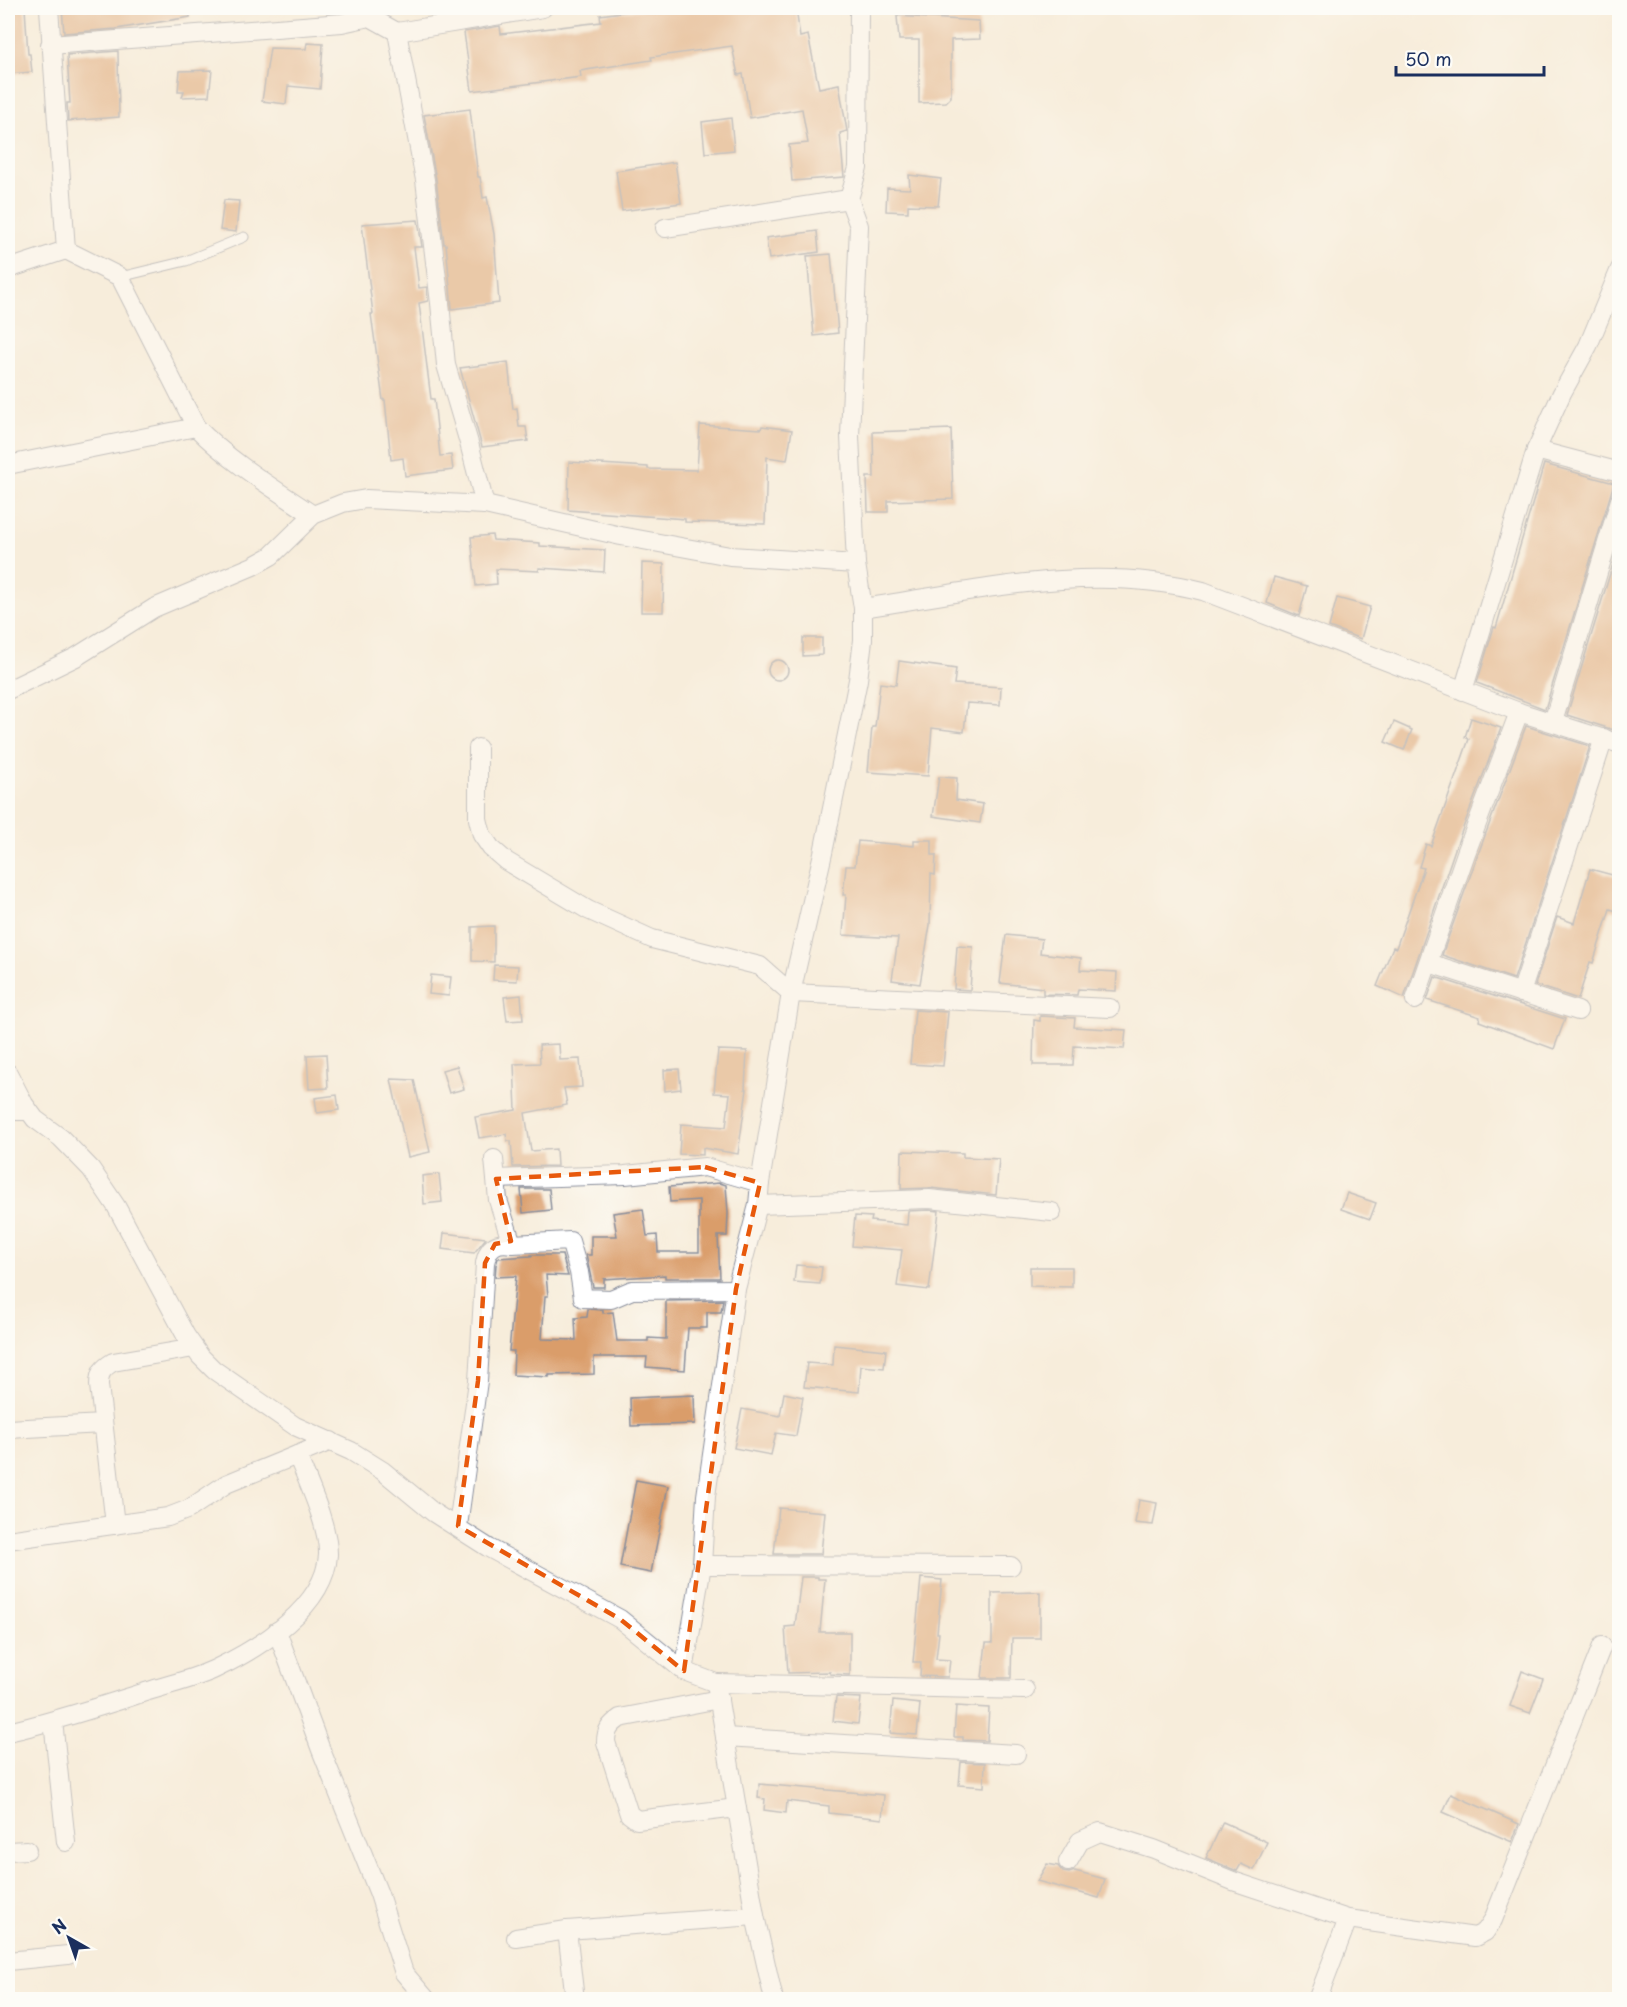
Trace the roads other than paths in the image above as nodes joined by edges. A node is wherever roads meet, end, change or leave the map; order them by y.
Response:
1 (49, 8) edge
2 (543, 8) edge
3 (859, 8) edge
4 (397, 32) junction
5 (50, 45) junction
6 (849, 199) junction
7 (665, 228) dead end
8 (244, 237) dead end
9 (66, 250) junction
10 (8, 269) edge
11 (1620, 269) edge
12 (120, 278) junction
13 (196, 427) junction
14 (1536, 450) junction
15 (8, 465) edge
16 (1620, 471) edge
17 (1620, 500) edge
18 (485, 505) junction
19 (313, 515) junction
20 (856, 564) junction
21 (863, 608) junction
22 (8, 690) edge
23 (1462, 691) junction
24 (1519, 712) junction
25 (1553, 722) junction
26 (1612, 741) edge
27 (478, 748) dead end
28 (1428, 963) junction
29 (791, 993) junction
30 (1521, 993) junction
31 (1415, 1000) dead end
32 (1110, 1008) dead end
33 (1578, 1011) dead end
34 (8, 1073) edge
35 (8, 1111) edge
36 (29, 1112) junction
37 (494, 1159) dead end
38 (496, 1179) junction
39 (760, 1183) junction
40 (758, 1205) junction
41 (1052, 1212) dead end
42 (512, 1244) junction
43 (736, 1289) junction
44 (194, 1348) junction
45 (103, 1424) junction
46 (8, 1429) edge
47 (331, 1441) junction
48 (297, 1455) junction
49 (115, 1525) junction
50 (458, 1526) junction
51 (8, 1540) edge
52 (702, 1565) junction
53 (1011, 1566) dead end
54 (277, 1631) junction
55 (1602, 1646) dead end
56 (684, 1671) junction
57 (1025, 1690) dead end
58 (717, 1691) junction
59 (53, 1721) junction
60 (8, 1732) edge
61 (725, 1737) junction
62 (1016, 1754) dead end
63 (737, 1808) junction
64 (66, 1842) dead end
65 (27, 1850) dead end
66 (8, 1851) edge
67 (1068, 1862) dead end
68 (755, 1916) junction
69 (1348, 1919) junction
70 (567, 1930) junction
71 (516, 1938) dead end
72 (68, 1955) dead end
73 (8, 1961) edge
74 (427, 2000) edge
75 (575, 2000) edge
76 (774, 2000) edge
77 (1317, 2000) edge

1 - 5 street
2 - 4 street
3 - 6 street
4 - 5 street
4 - 18 street
5 - 9 street
6 - 7 street
6 - 20 street
8 - 12 lane
9 - 10 street
9 - 12 street
11 - 14 street
12 - 13 street
13 - 15 street
13 - 19 street
14 - 16 street
14 - 23 street
17 - 25 street
18 - 19 street
18 - 20 street
19 - 22 street
20 - 21 street
21 - 23 street
21 - 29 street
23 - 24 street
24 - 25 street
24 - 28 street
25 - 26 street
26 - 30 street
27 - 29 street
28 - 30 street
28 - 31 street
29 - 32 street
29 - 39 street
30 - 33 street
34 - 36 street
35 - 36 street
36 - 44 street
37 - 38 street
38 - 39 street
38 - 42 street
39 - 40 street
40 - 41 street
40 - 43 street
42 - 43 street
42 - 50 street
43 - 52 street
44 - 45 street
44 - 47 street
45 - 46 street
45 - 49 street
47 - 48 street
47 - 50 street
48 - 49 street
48 - 54 street
49 - 51 street
50 - 56 street
52 - 53 street
52 - 56 street
54 - 59 street
54 - 74 street
55 - 69 street
56 - 58 street
57 - 58 street
58 - 61 street
58 - 63 street
59 - 60 street
59 - 64 street
61 - 62 street
61 - 63 street
63 - 68 street
65 - 66 street
67 - 69 street
68 - 70 street
68 - 76 street
69 - 77 street
70 - 71 street
70 - 75 street
72 - 73 street

